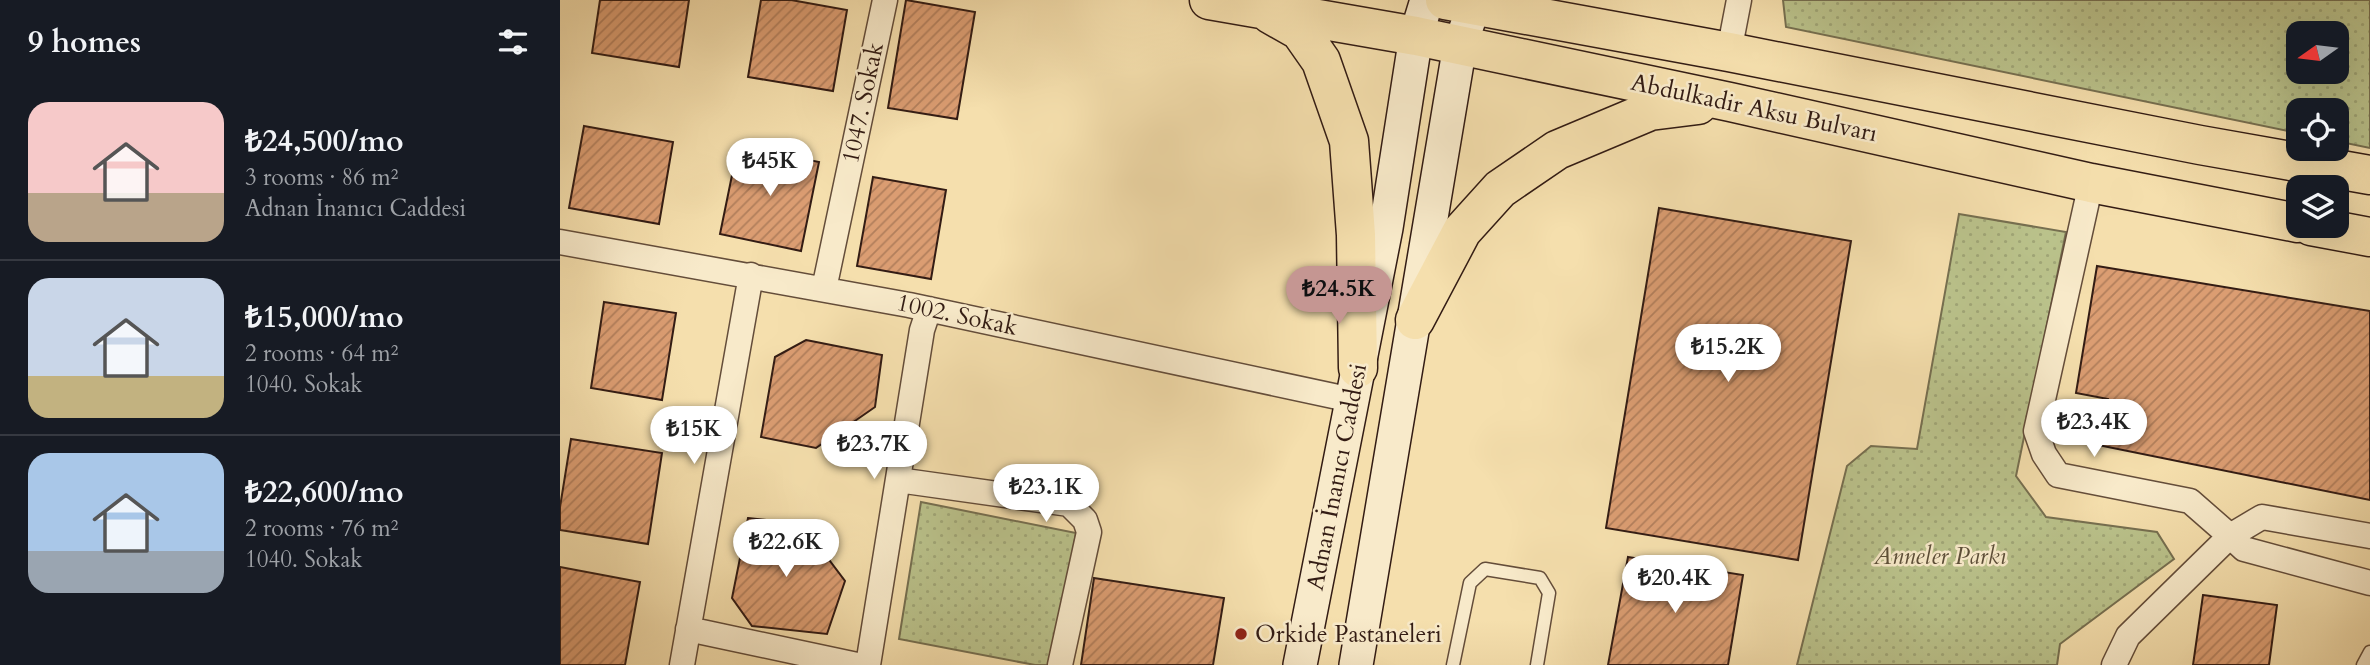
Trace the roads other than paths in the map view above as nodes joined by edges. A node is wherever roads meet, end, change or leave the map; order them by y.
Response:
1 (885, 0) edge
2 (1209, 0) edge
3 (1427, 0) edge
4 (1739, 0) edge
5 (1460, 3) edge
6 (1258, 8) junction
7 (1416, 36) junction
8 (1460, 45) junction
9 (1729, 52) junction
10 (1730, 102) junction
11 (2370, 175) edge
12 (2091, 183) junction
13 (2286, 221) edge
14 (2349, 233) edge
15 (2370, 237) edge
16 (560, 242) edge
17 (751, 275) junction
18 (824, 289) junction
19 (929, 309) junction
20 (1415, 320) junction
21 (1355, 384) junction
22 (898, 480) junction
23 (2230, 536) junction
24 (2370, 536) edge
25 (2370, 583) edge
26 (688, 629) junction
27 (2370, 652) edge
28 (682, 665) edge
29 (857, 665) edge
30 (868, 665) edge
31 (1060, 665) edge
32 (1300, 665) edge
33 (1356, 665) edge
34 (1453, 665) edge
35 (1537, 665) edge
36 (2114, 665) edge
37 (2363, 665) edge

1 - 18 street, 1047. Sokak
2 - 6 main road, Abdulkadir Aksu Bulvarı
3 - 7 main road, Adnan İnanıcı Caddesi
4 - 9 street
5 - 8 main road, Adnan İnanıcı Caddesi
5 - 9 main road, Abdulkadir Aksu Bulvarı
6 - 7 main road, Abdulkadir Aksu Bulvarı
6 - 21 main road
7 - 8 main road, Abdulkadir Aksu Bulvarı
7 - 21 main road, Adnan İnanıcı Caddesi
8 - 10 main road, Abdulkadir Aksu Bulvarı
8 - 20 main road, Adnan İnanıcı Caddesi
9 - 11 main road, Abdulkadir Aksu Bulvarı
10 - 12 main road, Abdulkadir Aksu Bulvarı
10 - 20 main road
12 - 13 main road, Abdulkadir Aksu Bulvarı
12 - 23 street
14 - 15 main road
16 - 17 street, 1002. Sokak
17 - 18 street, 1002. Sokak
17 - 26 street
18 - 19 street, 1002. Sokak
19 - 21 street, 1002. Sokak
19 - 22 street
20 - 33 main road, Adnan İnanıcı Caddesi
21 - 32 main road, Adnan İnanıcı Caddesi
22 - 30 street
22 - 31 street
23 - 24 street
23 - 25 street
23 - 36 street
26 - 28 street
26 - 29 street
27 - 37 lane
34 - 35 lane

